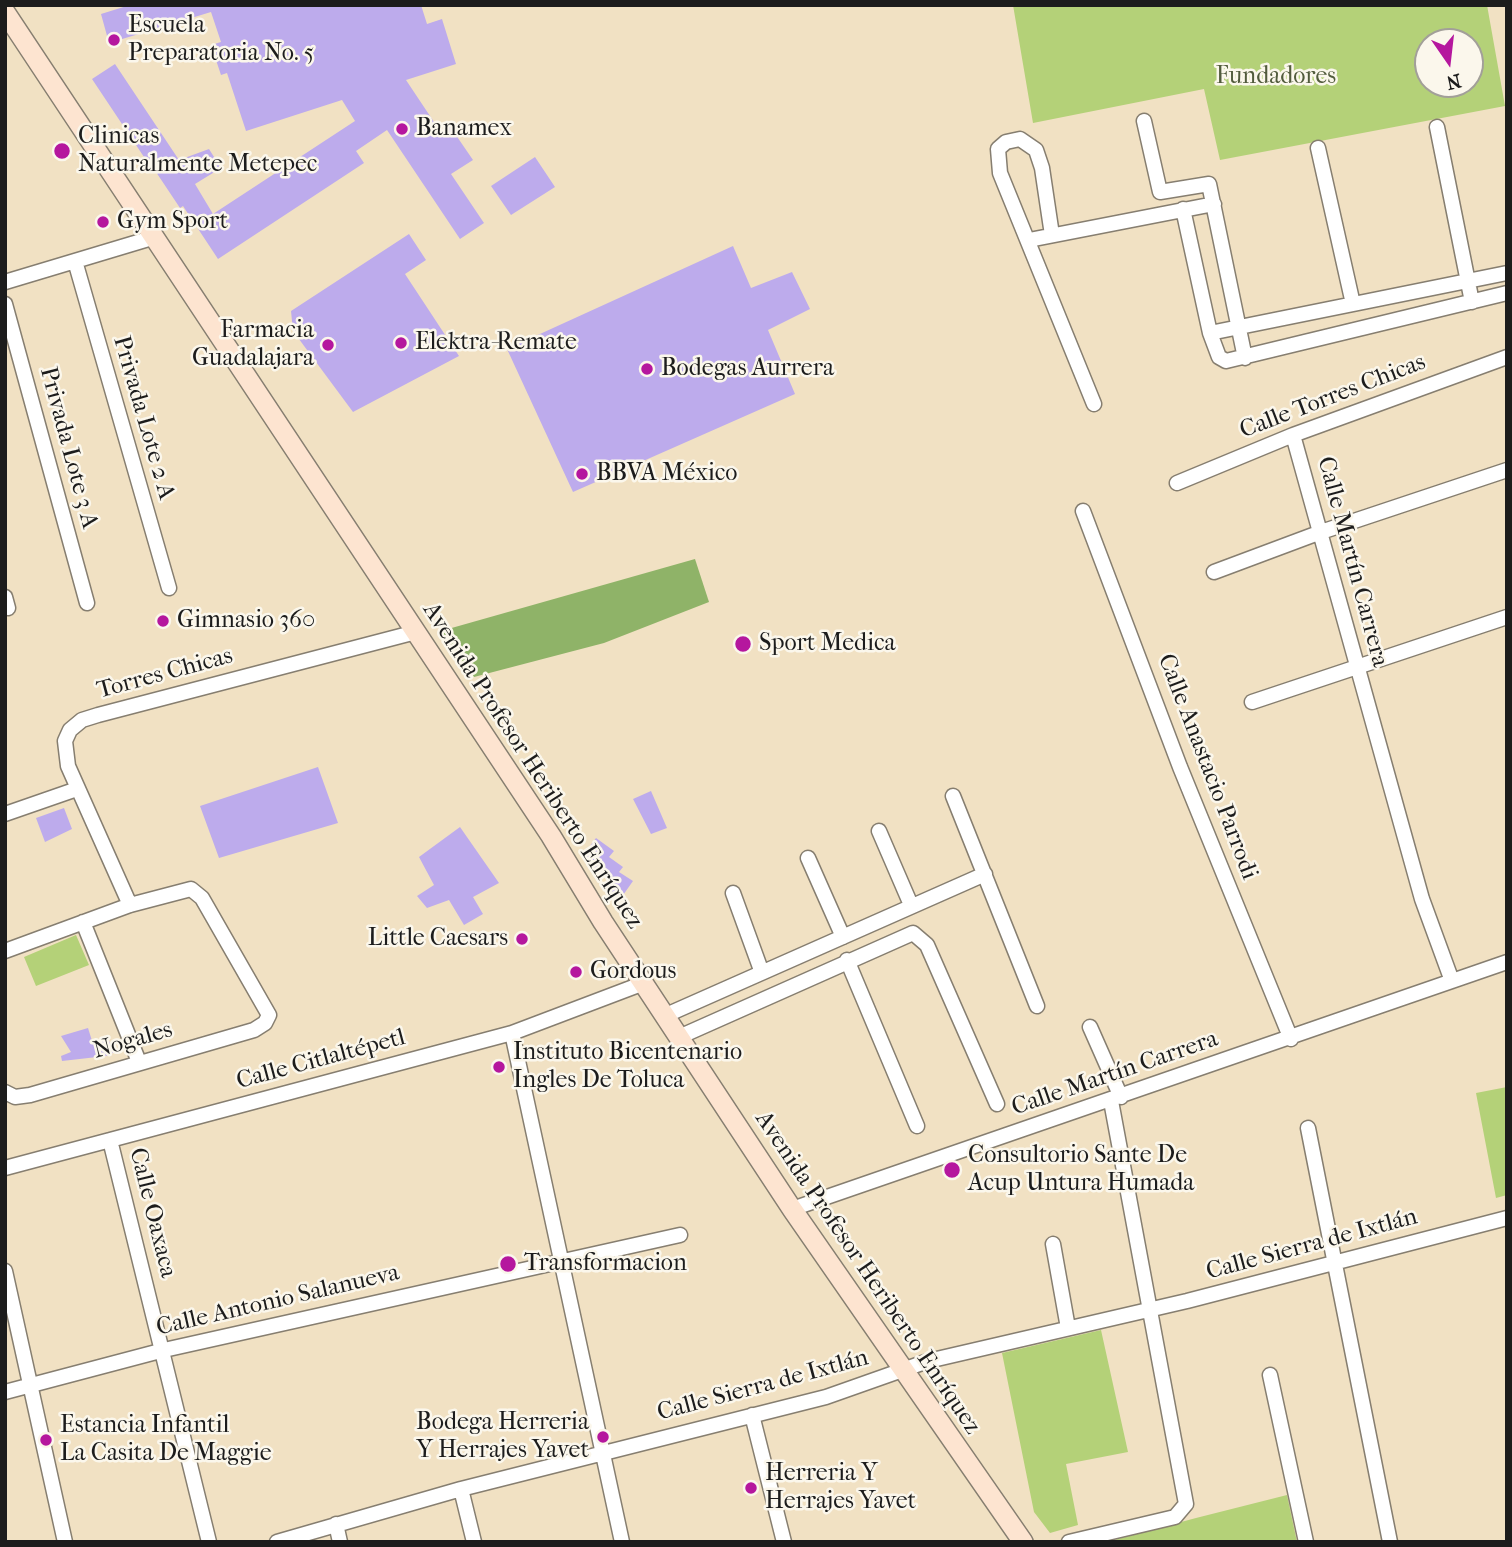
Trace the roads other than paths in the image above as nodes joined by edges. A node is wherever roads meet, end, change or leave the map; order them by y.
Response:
1 (5, 12) edge
2 (1144, 121) dead end
3 (1437, 127) dead end
4 (1318, 148) dead end
5 (1160, 192) junction
6 (1214, 204) junction
7 (1183, 209) junction
8 (1167, 213) junction
9 (1052, 235) junction
10 (155, 237) junction
11 (1028, 240) junction
12 (75, 261) junction
13 (1507, 273) edge
14 (1467, 281) junction
15 (5, 282) edge
16 (1507, 293) edge
17 (1472, 302) junction
18 (5, 304) edge
19 (1353, 304) junction
20 (1237, 327) junction
21 (1210, 333) junction
22 (1507, 357) edge
23 (1245, 358) junction
24 (1094, 404) dead end
25 (1293, 435) junction
26 (1507, 470) edge
27 (1177, 483) dead end
28 (1083, 511) dead end
29 (1321, 532) junction
30 (1214, 572) dead end
31 (169, 588) dead end
32 (87, 603) dead end
33 (1507, 617) edge
34 (416, 632) junction
35 (1357, 668) junction
36 (1252, 702) dead end
37 (78, 789) junction
38 (953, 796) dead end
39 (5, 814) edge
40 (879, 831) dead end
41 (808, 858) dead end
42 (985, 874) junction
43 (733, 893) dead end
44 (130, 905) junction
45 (911, 905) junction
46 (83, 922) junction
47 (843, 937) junction
48 (5, 951) edge
49 (847, 960) junction
50 (1507, 963) edge
51 (761, 971) junction
52 (1452, 981) junction
53 (644, 983) junction
54 (1037, 1006) dead end
55 (664, 1016) junction
56 (1090, 1027) dead end
57 (512, 1034) junction
58 (679, 1037) junction
59 (1291, 1039) junction
60 (139, 1062) junction
61 (5, 1092) edge
62 (1116, 1099) junction
63 (997, 1104) dead end
64 (917, 1126) dead end
65 (1308, 1128) dead end
66 (110, 1140) junction
67 (5, 1168) edge
68 (793, 1209) junction
69 (1507, 1218) edge
70 (680, 1235) dead end
71 (1053, 1244) dead end
72 (562, 1262) junction
73 (1335, 1263) junction
74 (5, 1272) edge
75 (1149, 1310) junction
76 (1068, 1328) junction
77 (164, 1350) junction
78 (903, 1369) junction
79 (1270, 1375) dead end
80 (29, 1386) junction
81 (5, 1392) edge
82 (752, 1415) junction
83 (603, 1453) junction
84 (461, 1489) junction
85 (336, 1524) junction
86 (65, 1542) edge
87 (209, 1542) edge
88 (277, 1542) edge
89 (340, 1542) edge
90 (474, 1542) edge
91 (622, 1542) edge
92 (784, 1542) edge
93 (1023, 1542) edge
94 (1069, 1542) edge
95 (1306, 1542) edge
96 (1390, 1542) edge

1 - 10 main road, Avenida Profesor Heriberto Enríquez
2 - 5 street
3 - 14 street
4 - 19 street
5 - 6 street
5 - 8 street
6 - 7 street
6 - 20 street
7 - 8 street
7 - 21 street
8 - 9 street
9 - 11 street
9 - 11 street
10 - 12 street
10 - 34 main road, Avenida Profesor Heriberto Enríquez
11 - 24 street
12 - 15 street
12 - 31 street, Privada Lote 2 A
13 - 14 street
14 - 17 street
14 - 19 street
16 - 17 street
17 - 23 street
18 - 32 street, Privada Lote 3 A
19 - 20 street
20 - 21 street
20 - 23 street
21 - 23 street
22 - 25 street, Calle Torres Chicas
25 - 27 street, Calle Torres Chicas
25 - 29 street, Calle Martín Carrera
26 - 29 street
28 - 59 street, Calle Anastacio Parrodi
29 - 30 street
29 - 35 street, Calle Martín Carrera
33 - 35 street
34 - 37 street, Torres Chicas
34 - 53 main road, Avenida Profesor Heriberto Enríquez
35 - 36 street
35 - 52 street, Calle Martín Carrera
37 - 39 street
37 - 44 street, Torres Chicas
38 - 42 street
40 - 45 street
41 - 47 street
42 - 45 street
42 - 54 street
43 - 51 street
44 - 46 street
44 - 60 street, Nogales
45 - 47 street
46 - 48 street
46 - 60 street
47 - 51 street
49 - 58 street
49 - 63 street
49 - 64 street
50 - 52 street, Calle Martín Carrera
51 - 55 street
52 - 59 street, Calle Martín Carrera
53 - 55 main road, Avenida Profesor Heriberto Enríquez
53 - 57 street, Calle Citlaltépetl
55 - 58 main road, Avenida Profesor Heriberto Enríquez
56 - 62 street
57 - 66 street, Calle Citlaltépetl
57 - 72 street
58 - 68 main road, Avenida Profesor Heriberto Enríquez
59 - 62 street, Calle Martín Carrera
60 - 61 street, Nogales
62 - 68 street, Calle Martín Carrera
62 - 75 street
65 - 73 street
66 - 67 street, Calle Citlaltépetl
66 - 77 street, Calle Oaxaca
68 - 78 main road, Avenida Profesor Heriberto Enríquez
69 - 73 street, Calle Sierra de Ixtlán
70 - 72 street, Calle Antonio Salanueva
71 - 76 street
72 - 77 street, Calle Antonio Salanueva
72 - 83 street
73 - 75 street, Calle Sierra de Ixtlán
73 - 96 street
74 - 80 street
75 - 76 street, Calle Sierra de Ixtlán
75 - 94 street
76 - 78 street, Calle Sierra de Ixtlán
77 - 80 street, Calle Antonio Salanueva
77 - 87 street, Calle Oaxaca
78 - 82 street, Calle Sierra de Ixtlán
78 - 93 main road, Avenida Profesor Heriberto Enríquez
79 - 95 street
80 - 81 street, Calle Antonio Salanueva
80 - 86 street
82 - 83 street, Calle Sierra de Ixtlán
82 - 92 street
83 - 84 street, Calle Sierra de Ixtlán
83 - 91 street
84 - 85 street, Calle Sierra de Ixtlán
84 - 90 street
85 - 88 street, Calle Sierra de Ixtlán
85 - 89 street

